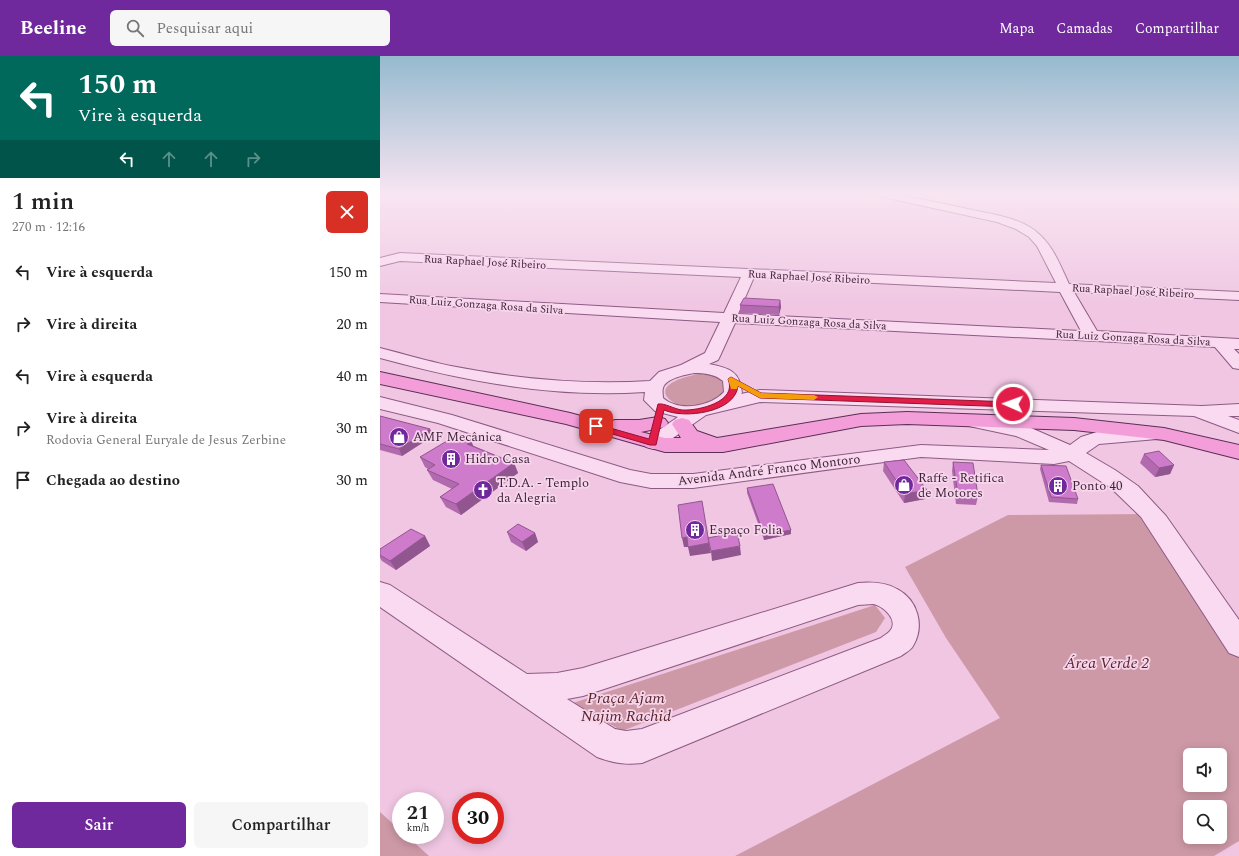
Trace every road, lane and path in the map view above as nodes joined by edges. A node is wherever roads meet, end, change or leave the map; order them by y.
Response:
1 (1029, 231) edge
2 (380, 262) edge
3 (749, 274) junction
4 (1064, 288) junction
5 (1239, 296) edge
6 (380, 298) edge
7 (730, 318) junction
8 (1090, 335) junction
9 (1220, 342) junction
10 (1239, 344) edge
11 (380, 353) edge
12 (712, 356) junction
13 (1239, 364) edge
14 (682, 370) junction
15 (728, 377) junction
16 (380, 378) edge
17 (409, 385) junction
18 (760, 396) junction
19 (380, 403) edge
20 (721, 404) junction
21 (1197, 410) junction
22 (1239, 410) edge
23 (656, 411) junction
24 (698, 412) junction
25 (957, 419) junction
26 (682, 424) junction
27 (838, 424) junction
28 (1239, 427) edge
29 (1164, 434) junction
30 (603, 436) junction
31 (722, 445) junction
32 (1239, 452) edge
33 (1072, 454) junction
34 (673, 456) junction
35 (380, 593) edge
36 (1239, 644) edge
37 (523, 689) junction

1 - 4 street
2 - 3 street, Rua Raphael José Ribeiro
3 - 4 street, Rua Raphael José Ribeiro
3 - 7 street
4 - 5 street, Rua Raphael José Ribeiro
4 - 8 street
6 - 7 street, Rua Luiz Gonzaga Rosa da Silva
7 - 8 street, Rua Luiz Gonzaga Rosa da Silva
7 - 12 street
8 - 9 street, Rua Luiz Gonzaga Rosa da Silva
9 - 10 street, Rua Luiz Gonzaga Rosa da Silva
9 - 13 street
11 - 23 street
12 - 14 street
12 - 15 street
14 - 15 street
14 - 23 street
15 - 18 street
15 - 20 street
16 - 17 main road
17 - 23 main road
17 - 30 main road
18 - 20 street
18 - 21 street
19 - 33 street, Avenida André Franco Montoro
20 - 24 street
21 - 22 street
21 - 28 street
23 - 24 street
23 - 26 street
23 - 30 main road
23 - 31 main road
23 - 34 main road
24 - 26 street
25 - 27 main road
25 - 29 main road
25 - 33 street
26 - 31 main road
27 - 31 main road
27 - 34 main road
29 - 32 main road
29 - 33 street
30 - 34 main road
33 - 36 street
35 - 37 street
37 - 37 street

